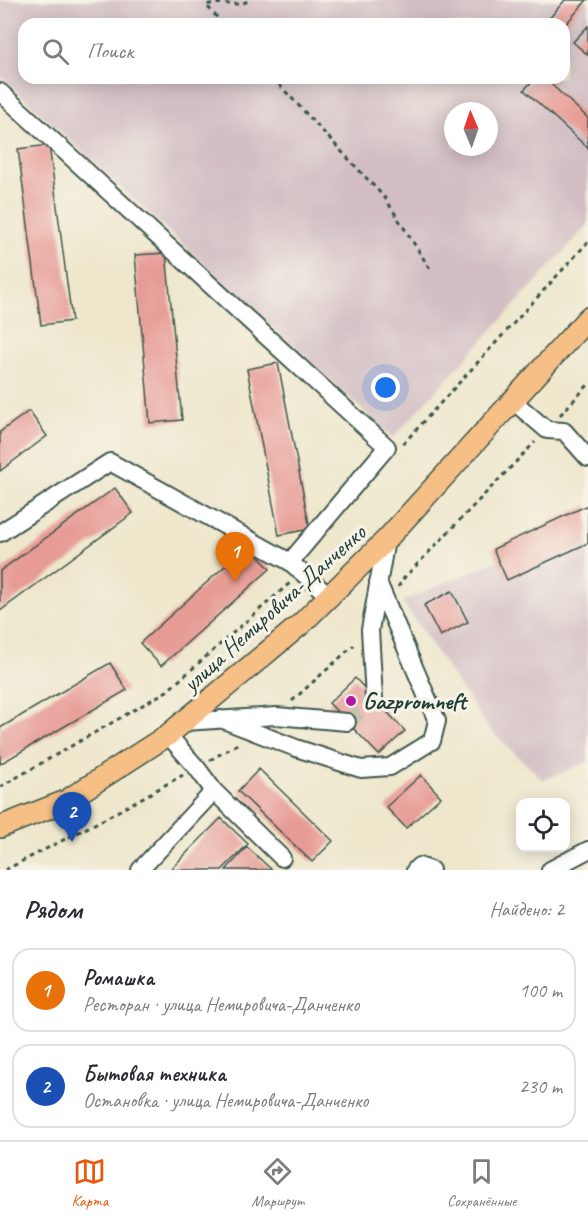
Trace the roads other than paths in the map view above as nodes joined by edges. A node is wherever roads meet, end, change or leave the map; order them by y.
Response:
1 (0, 92) edge
2 (588, 318) edge
3 (513, 401) junction
4 (588, 458) edge
5 (0, 533) edge
6 (386, 540) junction
7 (296, 567) junction
8 (378, 582) junction
9 (330, 597) junction
10 (374, 698) dead end
11 (221, 719) junction
12 (347, 722) dead end
13 (177, 729) junction
14 (213, 791) junction
15 (0, 827) edge
16 (588, 850) edge
17 (282, 858) dead end
18 (140, 870) edge
19 (415, 870) edge
20 (431, 870) edge
21 (550, 870) edge

1 - 7 street
2 - 3 main road, улица Немировича-Данченко
3 - 4 street
3 - 6 main road, улица Немировича-Данченко
5 - 7 street
6 - 8 street
6 - 9 main road, улица Немировича-Данченко
7 - 9 street
8 - 10 street
8 - 11 street
9 - 13 main road, улица Немировича-Данченко
11 - 12 street
11 - 13 street
13 - 14 street
13 - 15 main road, улица Немировича-Данченко
14 - 17 street
14 - 18 street
16 - 21 street
19 - 20 street

